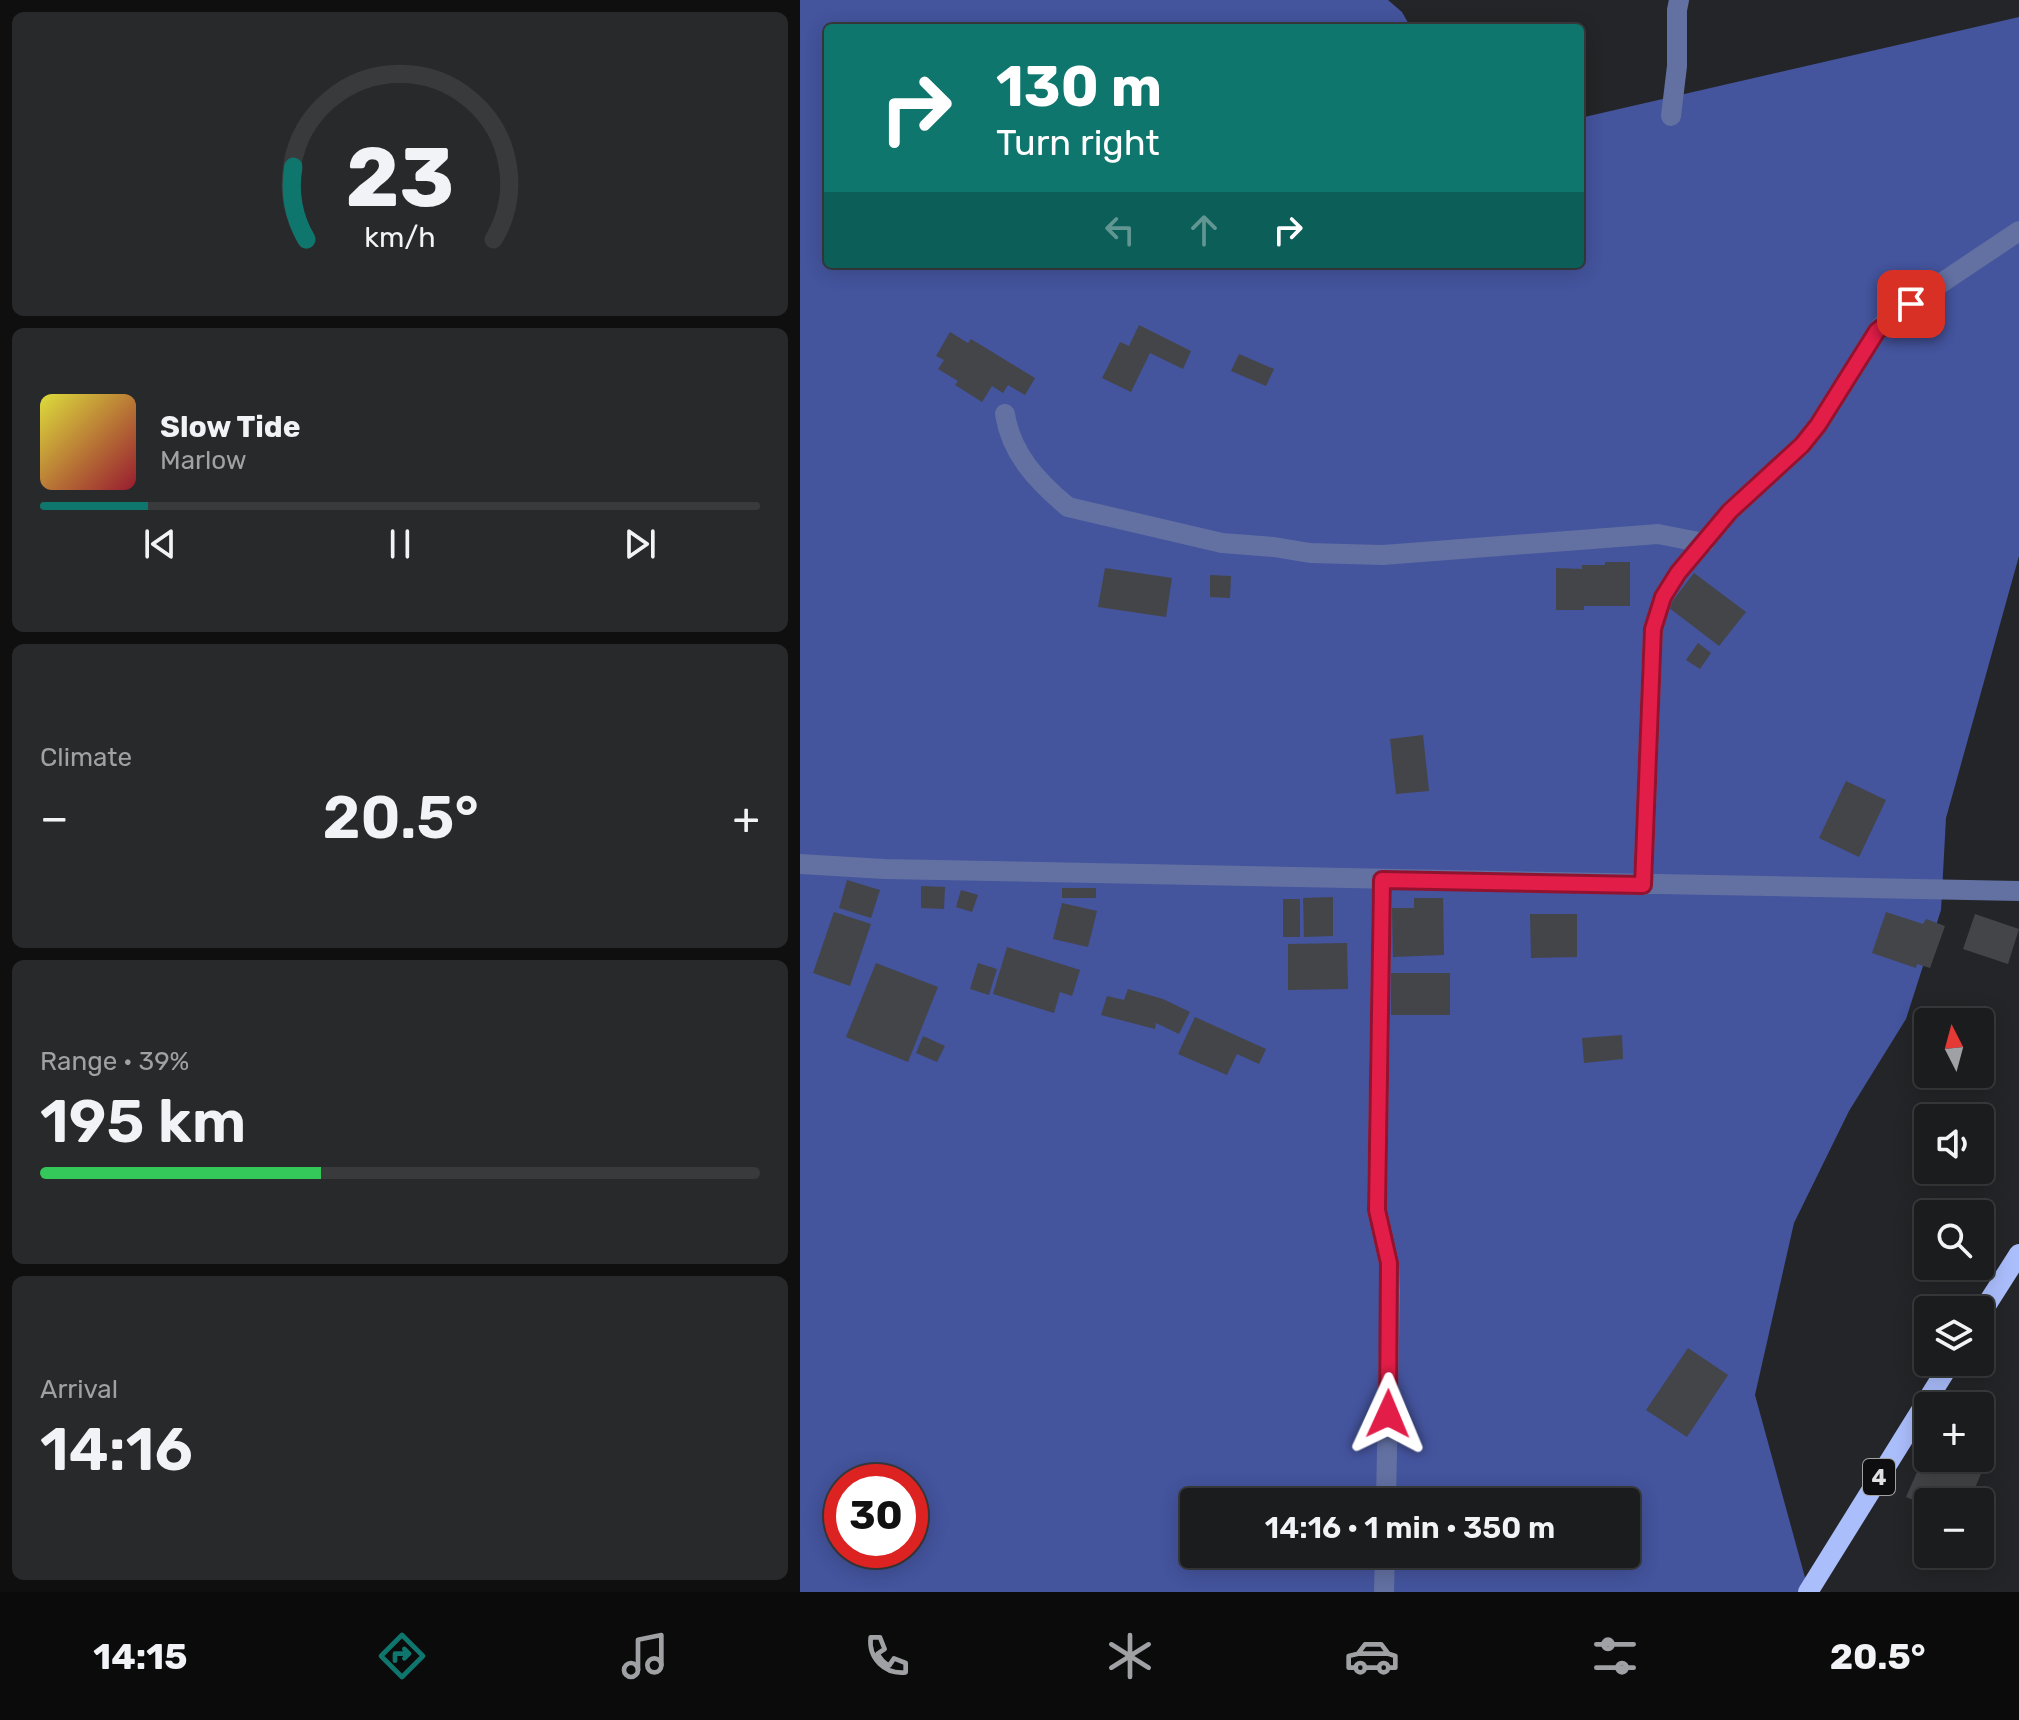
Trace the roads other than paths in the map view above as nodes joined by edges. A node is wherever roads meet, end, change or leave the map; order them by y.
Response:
1 (1679, 0) edge
2 (1671, 116) dead end
3 (2019, 231) edge
4 (1005, 414) dead end
5 (1704, 543) junction
6 (800, 864) edge
7 (1382, 880) junction
8 (1643, 885) junction
9 (2019, 891) edge
10 (2019, 1254) edge
11 (1992, 1296) edge
12 (1942, 1376) edge
13 (1386, 1488) edge
14 (1385, 1568) edge
15 (1384, 1592) edge
16 (1808, 1592) edge

1 - 2 street
3 - 5 street
4 - 5 street
5 - 8 street
6 - 7 street
7 - 8 street
7 - 13 street
8 - 9 street
10 - 11 main road
12 - 16 main road, 4
14 - 15 street

